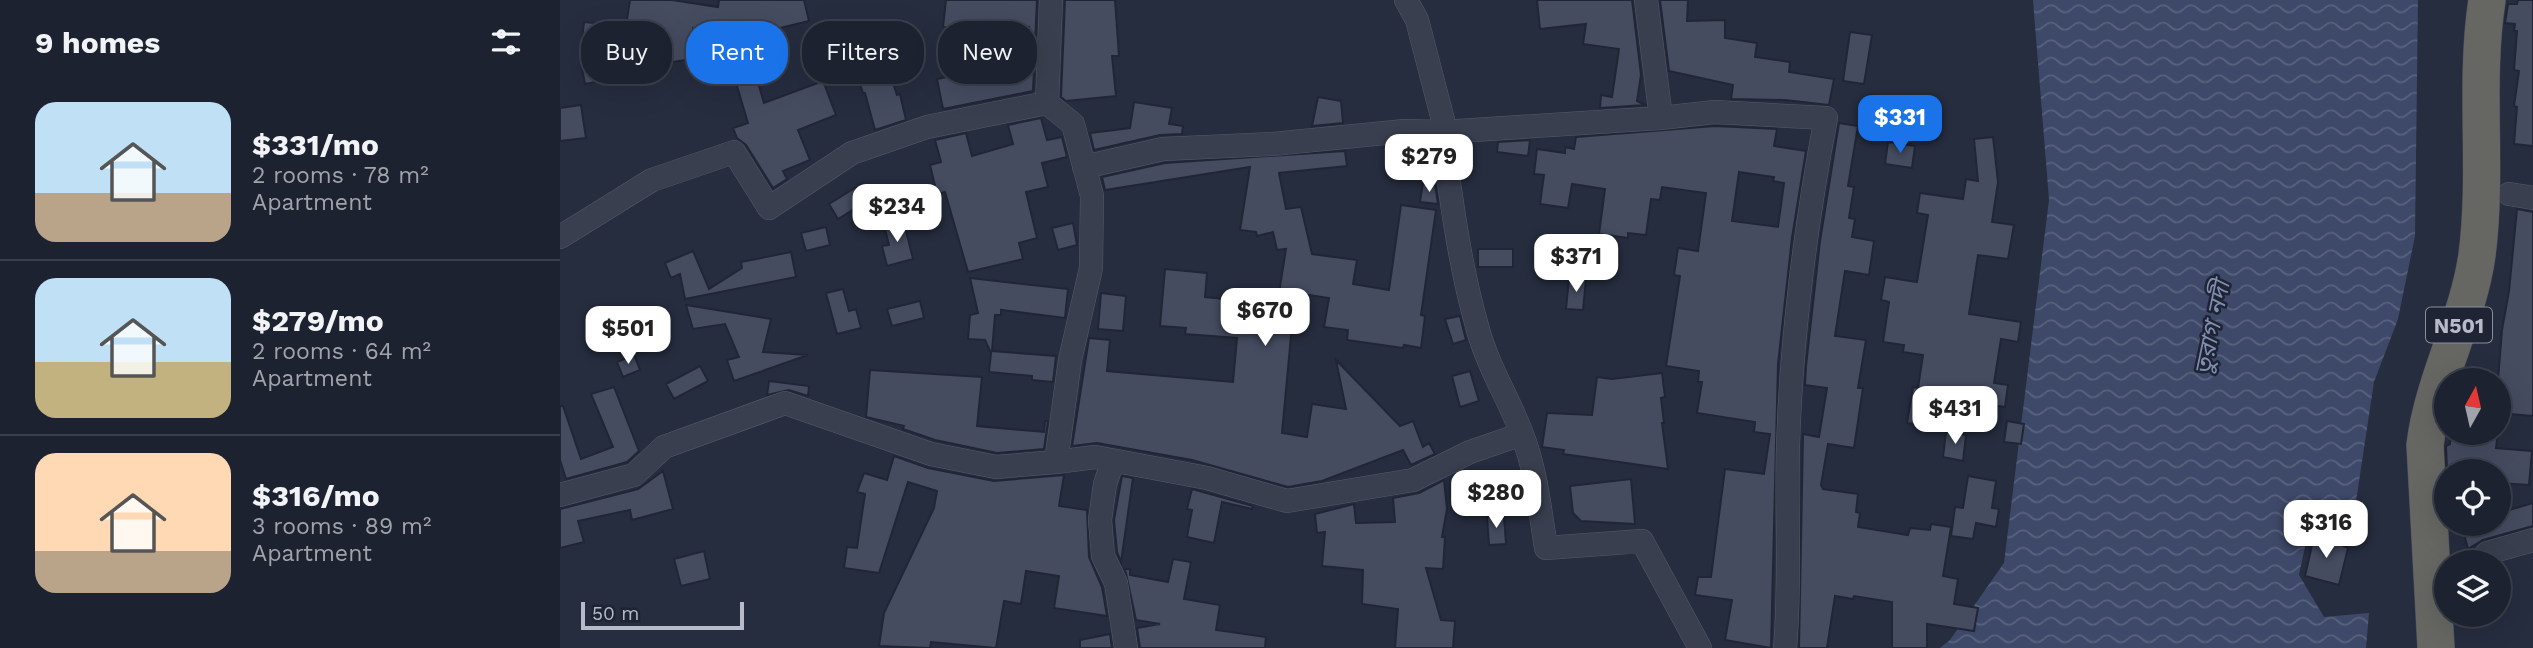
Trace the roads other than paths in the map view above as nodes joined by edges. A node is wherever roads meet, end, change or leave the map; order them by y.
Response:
1 (1051, 0) edge
2 (1406, 0) edge
3 (1646, 0) edge
4 (2487, 0) edge
5 (1046, 103) junction
6 (1661, 118) junction
7 (1442, 132) junction
8 (1084, 167) junction
9 (2509, 194) dead end
10 (2533, 198) edge
11 (560, 237) edge
12 (1522, 434) junction
13 (1056, 461) junction
14 (1113, 461) junction
15 (560, 495) edge
16 (2533, 540) edge
17 (2436, 550) edge
18 (2498, 550) edge
19 (2437, 627) edge
20 (1126, 648) edge
21 (1700, 648) edge
22 (1785, 648) edge
23 (2436, 648) edge

1 - 5 street
2 - 7 street
3 - 6 street
4 - 17 highway, N501
5 - 8 street
5 - 11 street
6 - 7 street
6 - 22 street
7 - 8 street
7 - 12 street
8 - 13 street
9 - 10 street
12 - 14 street
12 - 21 street
13 - 14 street
13 - 15 street
14 - 20 street
16 - 18 street
19 - 23 highway, N501

